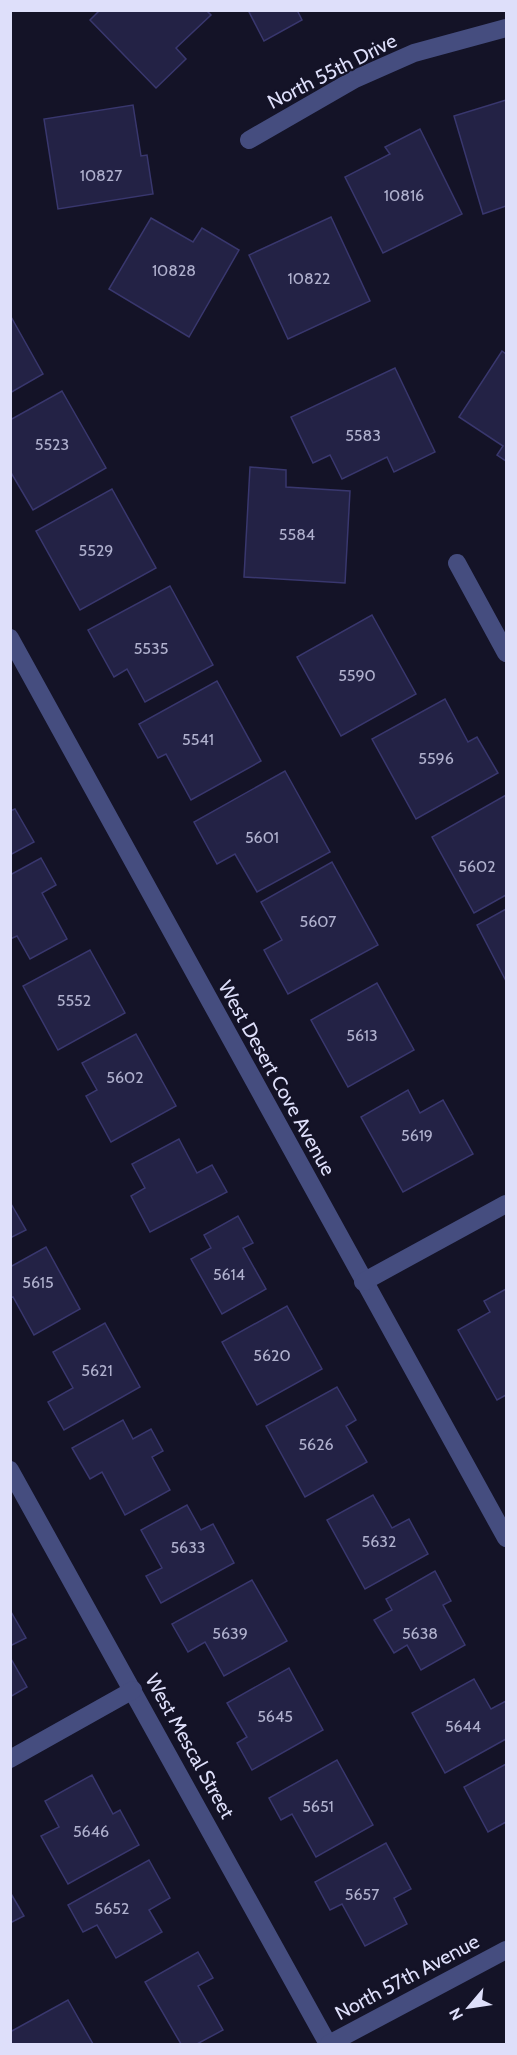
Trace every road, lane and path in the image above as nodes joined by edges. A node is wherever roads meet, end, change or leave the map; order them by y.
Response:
1 (507, 28) edge
2 (249, 140) dead end
3 (457, 563) dead end
4 (10, 638) edge
5 (507, 653) edge
6 (507, 1204) edge
7 (363, 1282) junction
8 (10, 1470) edge
9 (507, 1538) edge
10 (133, 1690) junction
11 (10, 1759) edge
12 (507, 1950) edge
13 (329, 2044) edge

1 - 2 street, North 55th Drive
3 - 5 street
4 - 7 street, West Desert Cove Avenue
6 - 7 street
7 - 9 street, West Desert Cove Avenue
8 - 10 street, West Mescal Street
10 - 11 street
10 - 13 street, West Mescal Street
12 - 13 street, North 57th Avenue

